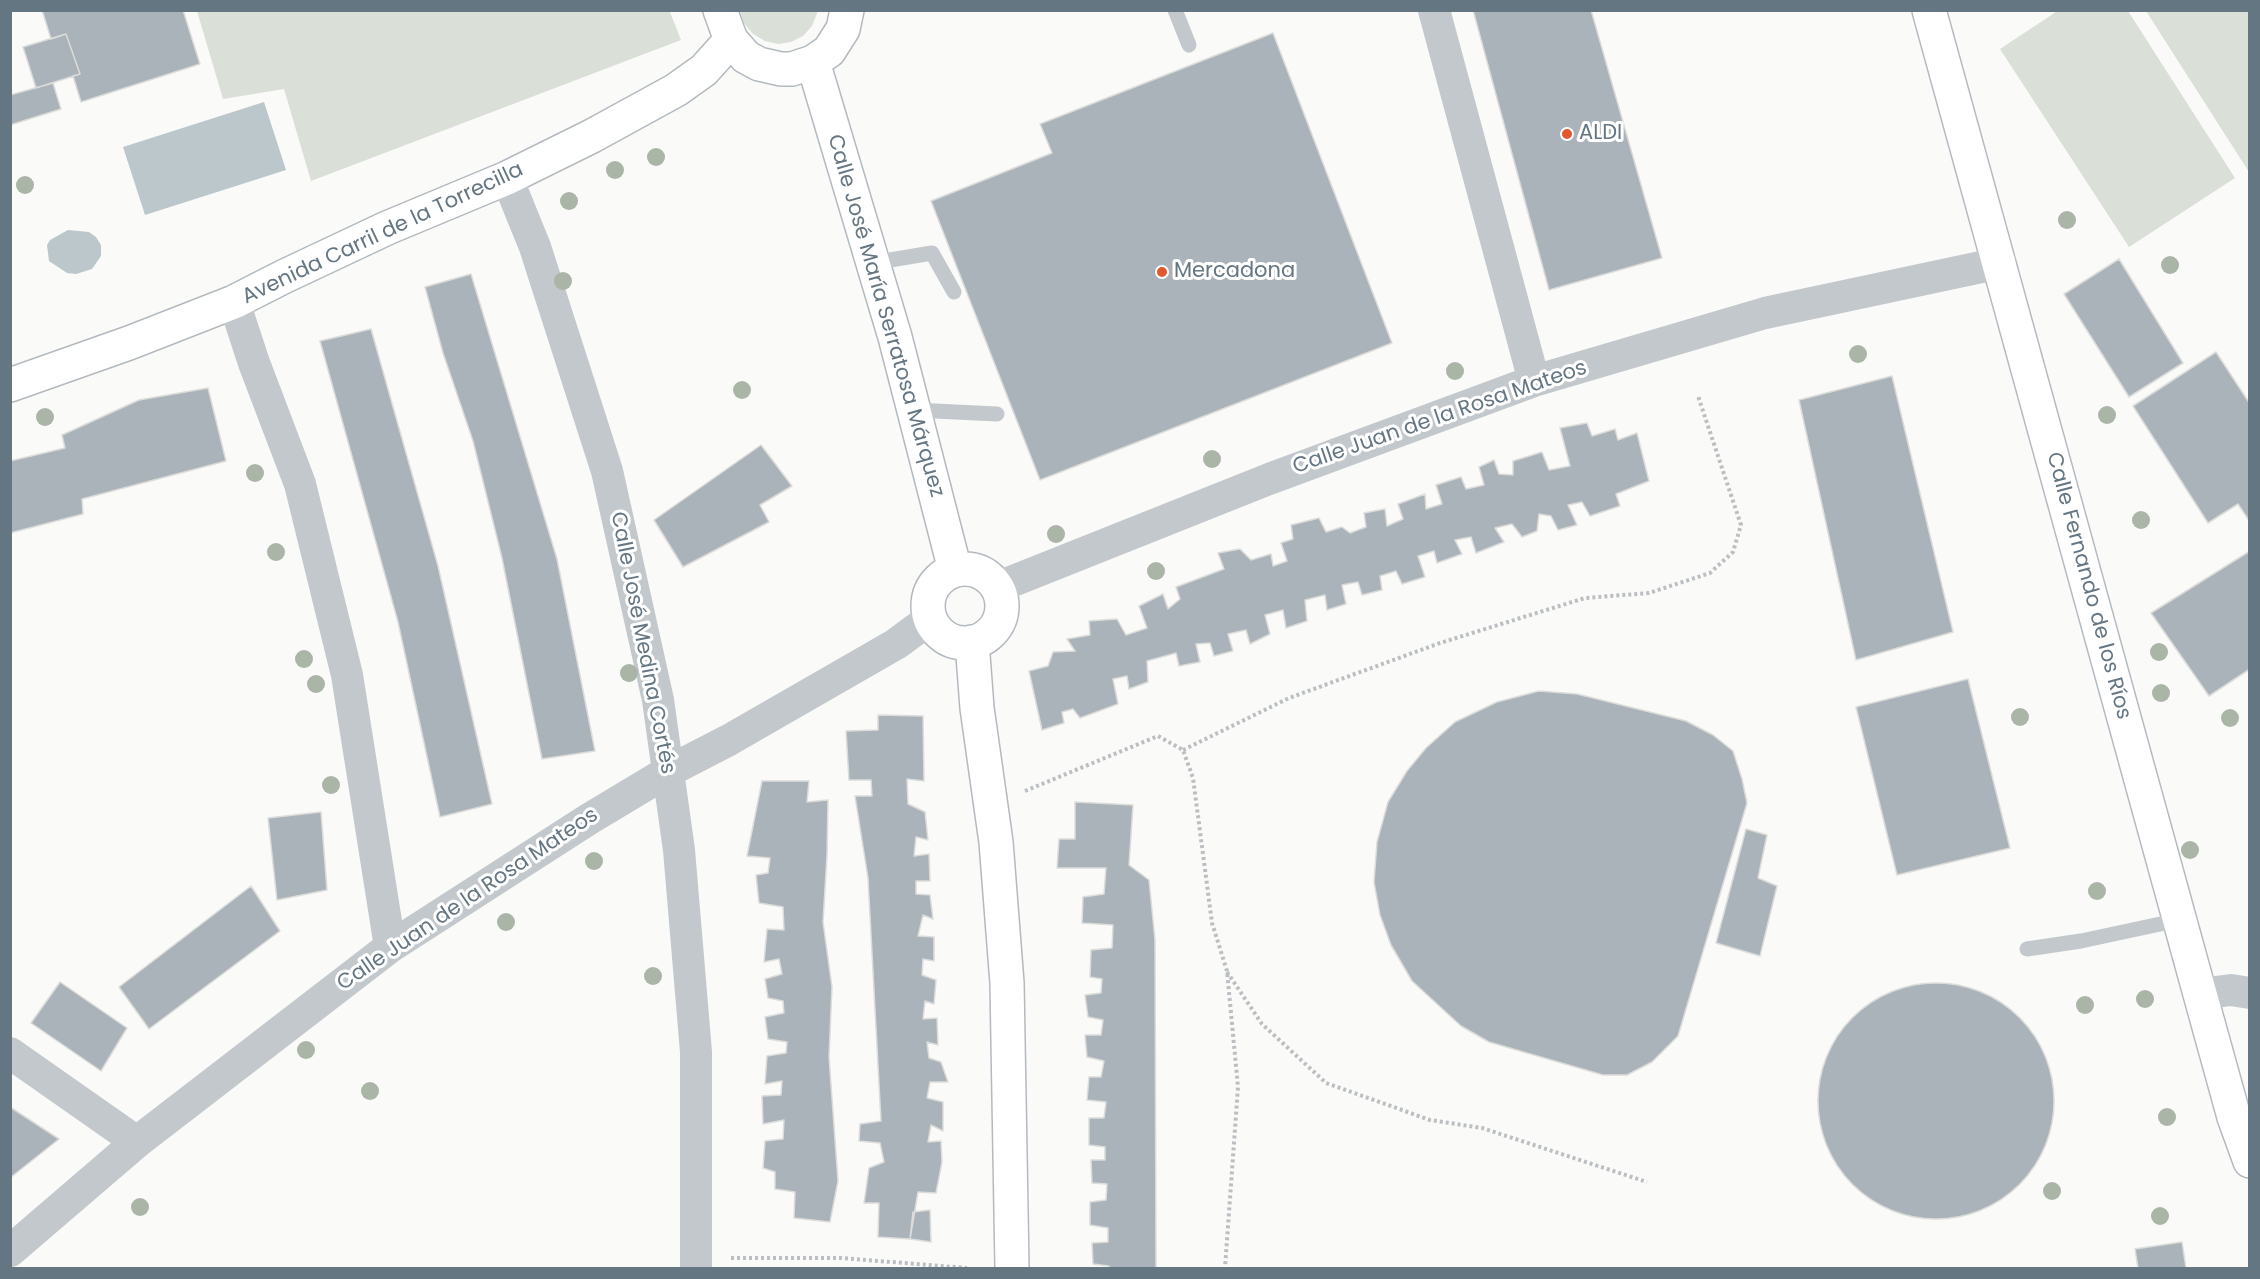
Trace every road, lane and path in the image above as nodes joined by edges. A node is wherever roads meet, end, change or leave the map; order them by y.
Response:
1 (847, 10) edge
2 (1174, 10) edge
3 (1434, 10) edge
4 (1929, 10) edge
5 (726, 25) edge
6 (1189, 45) dead end
7 (813, 62) junction
8 (507, 178) junction
9 (872, 263) junction
10 (2000, 263) junction
11 (954, 292) dead end
12 (234, 302) junction
13 (1534, 381) junction
14 (10, 384) edge
15 (1698, 396) dead end
16 (914, 410) junction
17 (997, 414) dead end
18 (955, 570) junction
19 (998, 587) junction
20 (930, 619) junction
21 (972, 642) junction
22 (1183, 750) junction
23 (669, 771) junction
24 (1022, 792) dead end
25 (2180, 920) junction
26 (390, 947) junction
27 (2027, 949) dead end
28 (1227, 971) junction
29 (2250, 993) edge
30 (2200, 994) junction
31 (10, 1053) edge
32 (137, 1142) junction
33 (2250, 1161) edge
34 (1647, 1182) dead end
35 (10, 1251) edge
36 (696, 1264) edge
37 (967, 1269) edge
38 (1012, 1269) edge
39 (1225, 1269) edge

1 - 7 main road
2 - 6 lane
3 - 13 street
4 - 10 main road, Calle Fernando de los Ríos
5 - 7 main road
5 - 8 main road, Avenida Carril de la Torrecilla
7 - 9 main road, Calle José María Serratosa Márquez
8 - 12 main road, Avenida Carril de la Torrecilla
8 - 23 street, Calle José Medina Cortés
9 - 11 lane
9 - 16 main road, Calle José María Serratosa Márquez
10 - 13 street, Calle Juan de la Rosa Mateos
10 - 25 main road, Calle Fernando de los Ríos
12 - 14 main road, Avenida Carril de la Torrecilla
12 - 26 street
13 - 19 street, Calle Juan de la Rosa Mateos
15 - 22 path
16 - 17 lane
16 - 18 main road, Calle José María Serratosa Márquez
18 - 19 main road
18 - 20 main road
19 - 21 main road
20 - 21 main road
20 - 23 street, Calle Juan de la Rosa Mateos
21 - 38 main road
22 - 24 path
22 - 28 path
23 - 26 street, Calle Juan de la Rosa Mateos
23 - 36 street, Calle José Medina Cortés
25 - 27 lane
25 - 30 main road, Calle Fernando de los Ríos
26 - 32 street, Calle Juan de la Rosa Mateos
28 - 34 path
28 - 39 path
29 - 30 street
30 - 33 main road, Calle Fernando de los Ríos
31 - 32 street
32 - 35 street, Calle Juan de la Rosa Mateos
36 - 37 path

